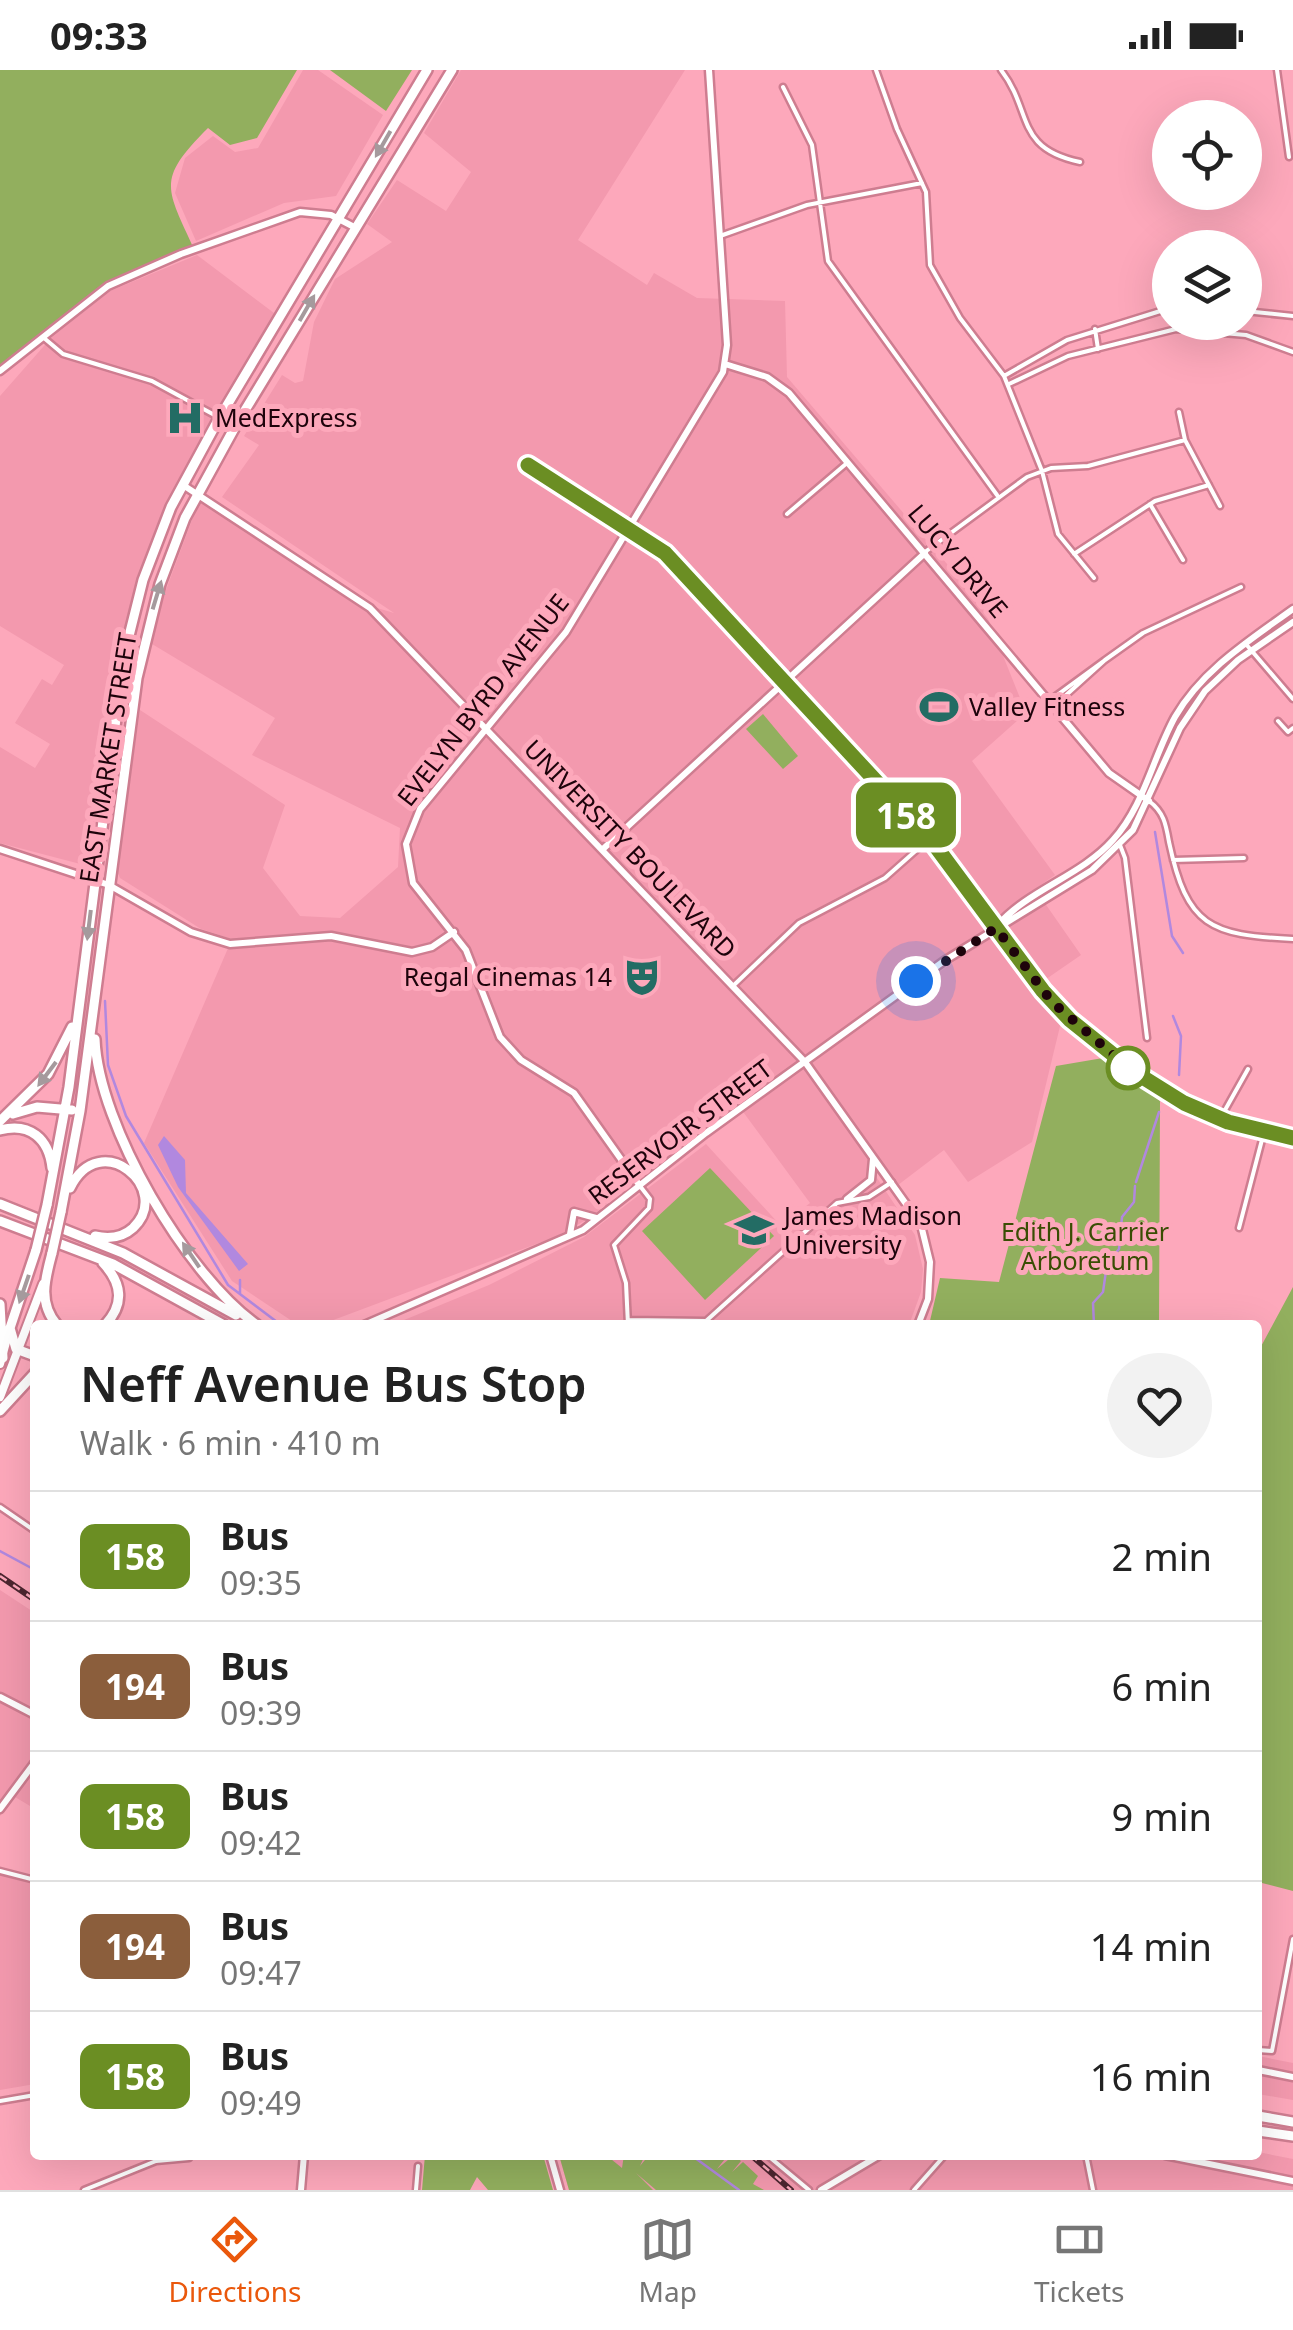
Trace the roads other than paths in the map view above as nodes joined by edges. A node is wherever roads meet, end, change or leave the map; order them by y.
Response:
1 (427, 70) edge
2 (452, 70) edge
3 (709, 70) edge
4 (876, 70) edge
5 (1001, 70) edge
6 (1277, 70) edge
7 (783, 86) dead end
8 (1293, 107) edge
9 (1282, 111) junction
10 (1289, 157) dead end
11 (1080, 162) dead end
12 (924, 182) junction
13 (819, 203) junction
14 (341, 220) junction
15 (356, 228) junction
16 (720, 236) junction
17 (297, 292) junction
18 (1262, 312) edge
19 (1152, 313) edge
20 (1293, 316) edge
21 (1095, 329) junction
22 (43, 336) junction
23 (1098, 349) junction
24 (1293, 352) edge
25 (725, 364) junction
26 (252, 368) junction
27 (0, 371) edge
28 (1004, 376) junction
29 (263, 382) junction
30 (1009, 384) junction
31 (256, 393) junction
32 (1180, 412) dead end
33 (220, 418) junction
34 (1185, 440) junction
35 (848, 463) junction
36 (528, 465) dead end
37 (1042, 471) junction
38 (183, 485) junction
39 (1209, 485) junction
40 (997, 495) junction
41 (196, 496) junction
42 (1150, 504) junction
43 (1220, 506) dead end
44 (787, 514) dead end
45 (630, 527) junction
46 (924, 552) junction
47 (1074, 554) junction
48 (1182, 560) dead end
49 (1094, 578) dead end
50 (1242, 587) dead end
51 (1293, 610) edge
52 (1293, 622) edge
53 (1248, 647) junction
54 (784, 682) junction
55 (120, 684) junction
56 (1293, 700) edge
57 (1052, 704) junction
58 (1278, 720) dead end
59 (115, 722) junction
60 (130, 722) junction
61 (488, 728) junction
62 (1293, 728) edge
63 (126, 758) junction
64 (1139, 795) junction
65 (1150, 801) junction
66 (929, 839) junction
67 (1120, 846) junction
68 (603, 848) junction
69 (0, 849) edge
70 (1244, 858) dead end
71 (1173, 860) junction
72 (95, 880) junction
73 (109, 885) junction
74 (996, 928) junction
75 (454, 932) junction
76 (1293, 940) edge
77 (733, 986) junction
78 (95, 1002) junction
79 (77, 1016) junction
80 (1147, 1038) dead end
81 (805, 1062) junction
82 (1248, 1070) dead end
83 (66, 1109) junction
84 (80, 1111) junction
85 (3, 1118) edge
86 (1220, 1119) junction
87 (0, 1130) edge
88 (1264, 1132) junction
89 (1293, 1138) edge
90 (873, 1158) junction
91 (54, 1176) junction
92 (892, 1182) junction
93 (640, 1186) junction
94 (847, 1199) junction
95 (64, 1200) junction
96 (3, 1204) edge
97 (607, 1213) junction
98 (0, 1221) edge
99 (1239, 1228) dead end
100 (73, 1231) junction
101 (562, 1241) junction
102 (92, 1256) junction
103 (44, 1281) junction
104 (0, 1304) edge
105 (30, 1320) edge
106 (54, 1320) edge
107 (109, 1320) edge
108 (214, 1320) edge
109 (245, 1320) edge
110 (248, 1320) edge
111 (376, 1320) edge
112 (628, 1320) edge
113 (707, 1320) edge
114 (920, 1320) edge
115 (30, 1321) edge
116 (10, 1328) junction
117 (19, 1352) junction
118 (30, 1355) edge
119 (1, 1361) edge
120 (30, 1378) edge
121 (0, 1397) edge
122 (0, 1411) edge
123 (0, 1507) edge
124 (30, 1528) edge
125 (0, 1697) edge
126 (30, 1712) edge
127 (30, 1769) edge
128 (0, 1809) edge
129 (0, 1870) edge
130 (30, 1879) edge
131 (1293, 1939) edge
132 (1287, 1975) junction
133 (1293, 1980) edge
134 (1262, 2050) edge
135 (1262, 2071) edge
136 (1293, 2077) edge
137 (30, 2096) edge
138 (0, 2101) edge
139 (1262, 2114) edge
140 (1293, 2118) edge
141 (1262, 2131) edge
142 (1293, 2137) edge
143 (167, 2160) edge
144 (303, 2160) edge
145 (551, 2160) edge
146 (772, 2160) edge
147 (872, 2160) edge
148 (941, 2160) edge
149 (1087, 2160) edge
150 (1190, 2160) edge
151 (418, 2166) dead end
152 (1293, 2181) edge
153 (84, 2190) edge
154 (300, 2190) edge
155 (416, 2190) edge
156 (560, 2190) edge
157 (810, 2190) edge
158 (821, 2190) edge
159 (914, 2190) edge
160 (1093, 2190) edge

1 -> 14 highway, EAST MARKET STREET
2 - 15 highway, EAST MARKET STREET
3 - 16 street
4 - 12 street
5 - 11 street
6 - 9 street
7 - 13 street
8 - 9 street
9 - 10 street
12 - 13 street
12 - 28 street
13 - 16 street
13 - 40 street
14 - 15 street
14 - 17 highway, EAST MARKET STREET
14 - 22 street
29 -> 15 highway, EAST MARKET STREET
16 - 25 street
17 - 26 highway, EAST MARKET STREET
17 - 29 highway
18 - 20 street
19 - 21 street
21 - 23 street
21 - 28 street
22 - 27 street
22 - 33 street
23 - 24 street
23 - 30 street
25 - 35 street, LUCY DRIVE
25 - 45 street, EVELYN BYRD AVENUE
26 - 31 highway
26 - 33 highway, EAST MARKET STREET
28 - 30 street
29 - 31 highway, EAST MARKET STREET
30 - 37 street
31 - 41 highway, EAST MARKET STREET
32 - 34 street
33 - 38 highway, EAST MARKET STREET
34 - 37 street
34 - 39 street
35 - 44 street
35 - 46 street, LUCY DRIVE
36 - 45 street
37 - 40 street
37 - 47 street
38 - 41 street, UNIVERSITY BOULEVARD
38 - 55 highway, EAST MARKET STREET
39 - 42 street
39 - 43 street
40 - 46 street
60 -> 41 highway, EAST MARKET STREET
41 - 61 street, UNIVERSITY BOULEVARD
42 - 47 street
42 - 48 street
45 - 54 street
45 - 61 street, EVELYN BYRD AVENUE
46 - 54 street
46 - 57 street, LUCY DRIVE
47 - 49 street
50 - 57 street
51 - 53 street, RESERVOIR STREET
52 - 53 street, RESERVOIR STREET
53 - 56 street
53 - 64 street, RESERVOIR STREET
53 - 65 street, RESERVOIR STREET
54 - 66 street
54 - 68 street
55 - 59 highway, EAST MARKET STREET
55 - 60 highway
57 - 64 street, LUCY DRIVE
58 - 62 street
59 - 63 highway
59 - 72 highway, EAST MARKET STREET
60 - 63 highway, EAST MARKET STREET
61 - 68 street, UNIVERSITY BOULEVARD
61 - 75 street, EVELYN BYRD AVENUE
63 - 73 highway, EAST MARKET STREET
64 - 65 street, LUCY DRIVE
64 - 74 street, RESERVOIR STREET
65 - 67 street, RESERVOIR STREET
65 - 71 street
66 - 74 street
66 - 77 street
67 - 74 street, RESERVOIR STREET
67 - 80 street
68 - 77 street, UNIVERSITY BOULEVARD
69 - 72 street
70 - 71 street
71 - 76 street
72 - 73 street
72 -> 79 highway, EAST MARKET STREET
73 - 75 street
73 - 78 highway, EAST MARKET STREET
74 - 81 street, RESERVOIR STREET
74 - 86 street
75 - 93 street, EVELYN BYRD AVENUE
77 - 81 street, UNIVERSITY BOULEVARD
78 - 84 highway, EAST MARKET STREET
110 -> 78 highway
79 - 83 highway, EAST MARKET STREET
79 -> 85 highway
81 - 90 street, UNIVERSITY BOULEVARD
81 - 93 street, RESERVOIR STREET
82 - 86 street
83 - 84 highway
83 - 85 highway
83 - 91 highway, EAST MARKET STREET
84 - 95 highway, EAST MARKET STREET
86 - 88 street
87 - 91 highway
88 - 89 street
88 - 99 street
90 - 92 street, UNIVERSITY BOULEVARD
90 - 94 street
91 -> 116 highway, EAST MARKET STREET, bridge
92 - 94 street
92 - 114 street, UNIVERSITY BOULEVARD
93 - 97 street, RESERVOIR STREET
93 - 112 street
94 - 113 street
95 - 100 highway
95 - 103 highway, EAST MARKET STREET, bridge
96 - 100 highway
97 - 101 street, RESERVOIR STREET
97 - 101 street
98 - 102 highway
100 - 109 highway
101 - 111 street, RESERVOIR STREET
102 - 107 highway
102 - 108 highway
103 - 105 main road, EAST MARKET STREET
103 - 106 highway
104 - 119 highway
115 - 117 main road, EAST MARKET STREET
116 - 117 highway
116 - 119 main road, EAST MARKET STREET
117 - 118 highway
117 - 121 main road, EAST MARKET STREET
120 - 122 highway
123 - 124 street
125 - 126 street
127 - 128 street
129 - 130 street
131 - 132 street
132 - 133 street
132 - 134 street
135 - 136 street
137 - 138 street
139 - 140 highway
141 - 142 highway
143 - 153 street
144 - 154 street
145 - 156 street
146 - 157 street
147 - 158 street
148 - 159 street
149 - 160 street
150 - 152 street
151 - 155 street

